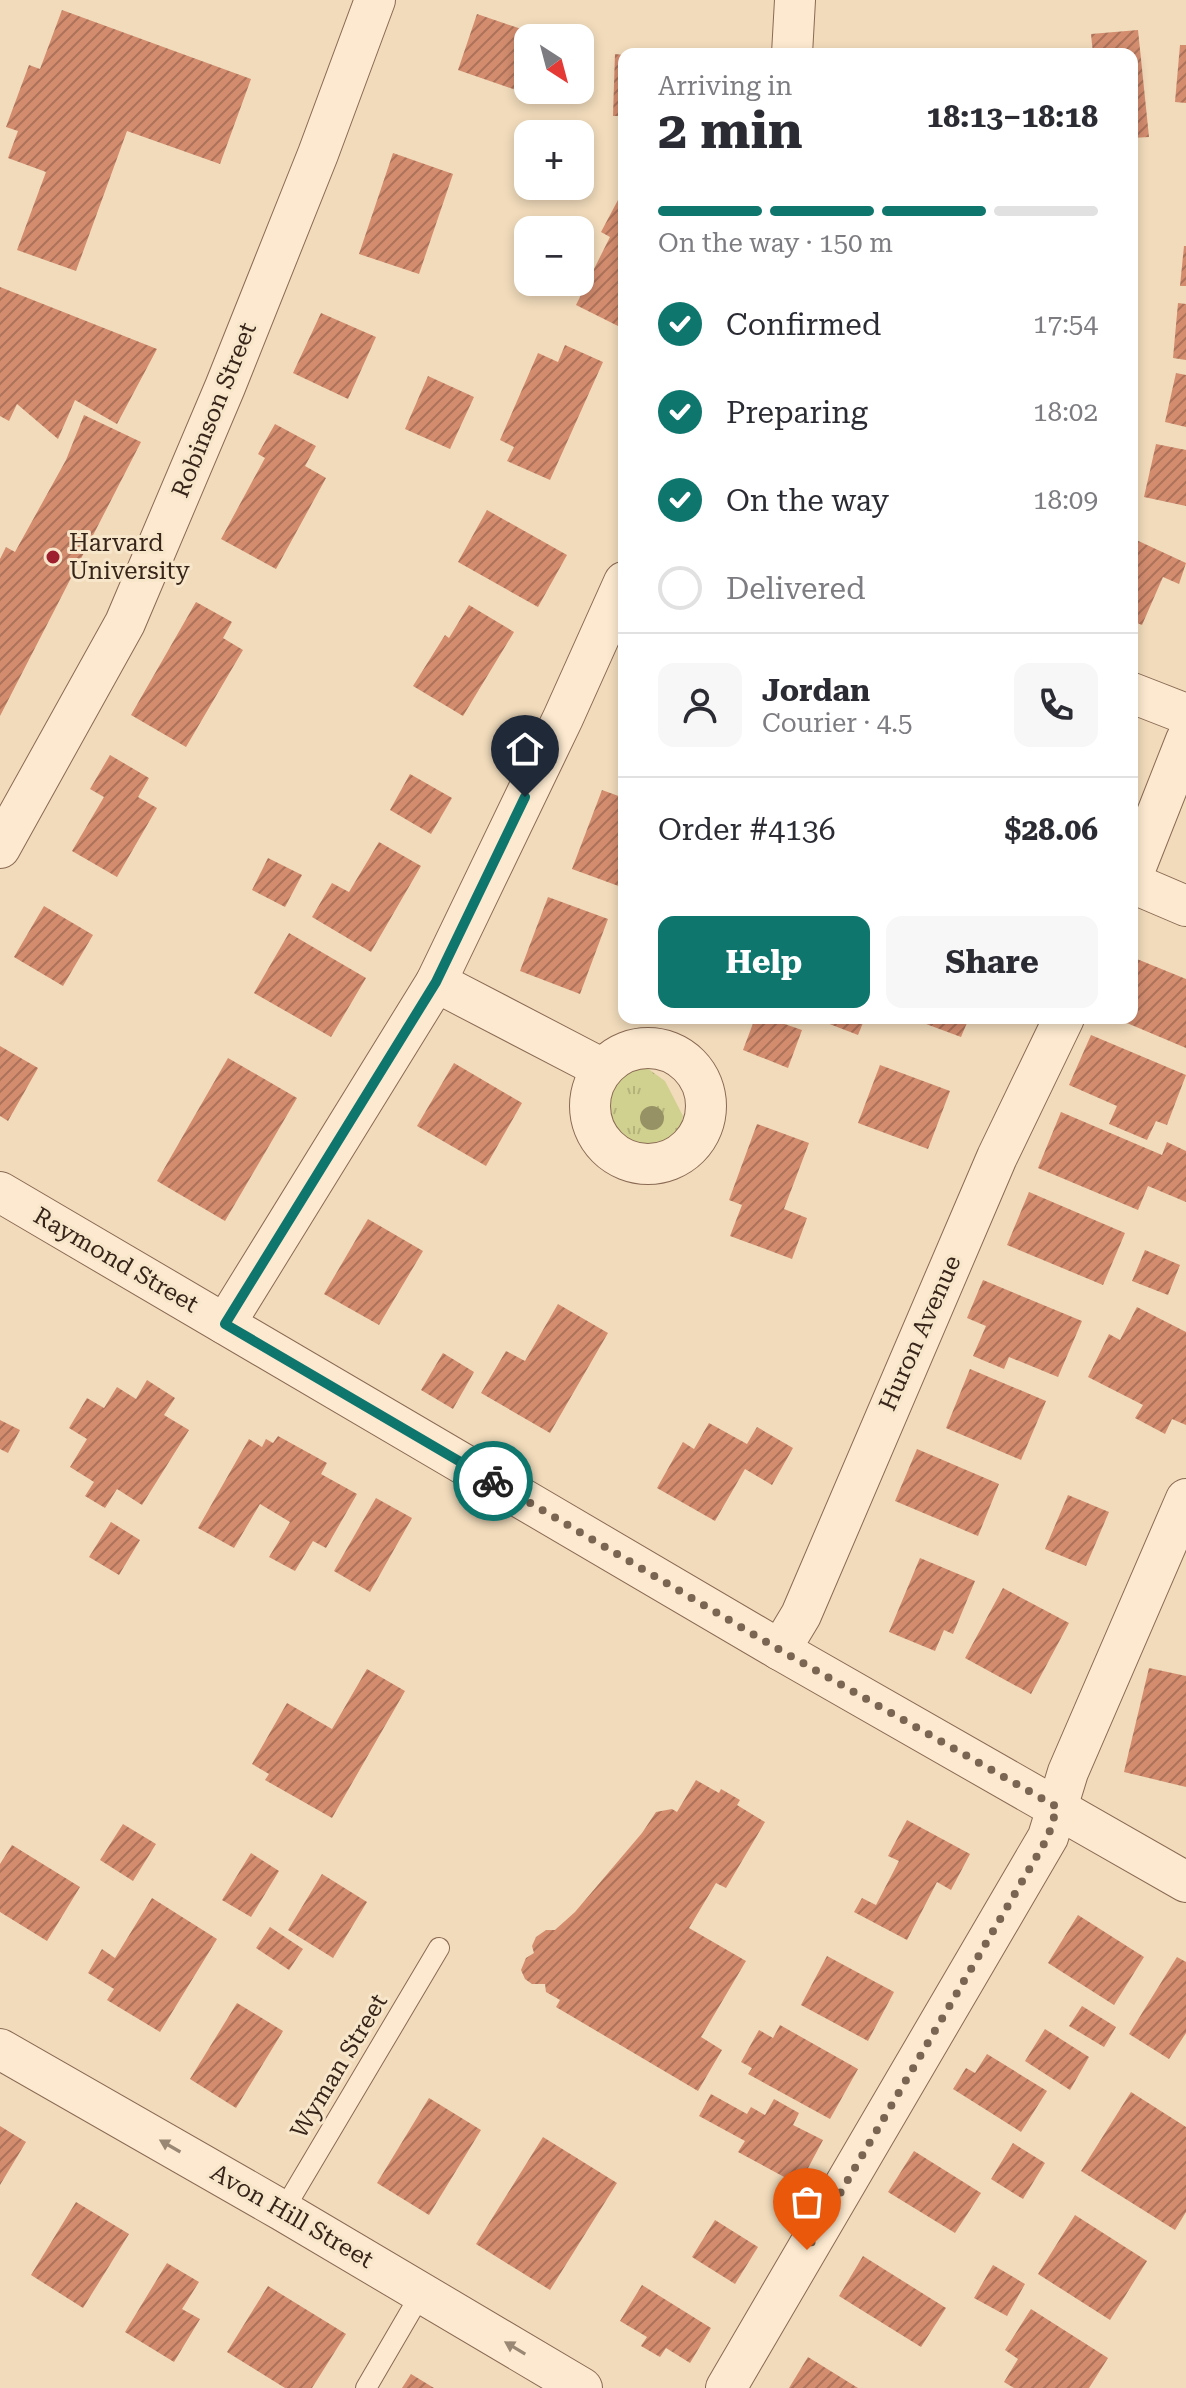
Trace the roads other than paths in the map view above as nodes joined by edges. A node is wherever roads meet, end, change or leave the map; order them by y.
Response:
1 (375, 0) edge
2 (795, 0) edge
3 (792, 48) edge
4 (618, 595) edge
5 (1138, 695) edge
6 (1186, 714) edge
7 (1186, 740) edge
8 (0, 848) edge
9 (1138, 864) edge
10 (1138, 883) edge
11 (1186, 906) edge
12 (436, 982) junction
13 (1061, 1024) edge
14 (603, 1069) dead end
15 (0, 1192) edge
16 (225, 1324) junction
17 (1186, 1499) edge
18 (780, 1650) junction
19 (1057, 1807) junction
20 (1186, 1882) edge
21 (439, 1948) dead end
22 (0, 2049) edge
23 (283, 2211) junction
24 (422, 2292) junction
25 (366, 2388) edge
26 (582, 2388) edge
27 (726, 2388) edge

1 - 8 street, Robinson Street
2 - 3 street
4 - 12 street
5 - 6 street
7 - 9 street
10 - 11 street
12 - 14 street
12 - 16 street
13 - 18 street, Huron Avenue
15 - 16 street, Raymond Street
16 - 18 street, Raymond Street
17 - 19 street
18 - 19 street, Raymond Street
19 - 20 street, Raymond Street
19 - 27 street
21 - 23 lane, Wyman Street
23 -> 22 street, Avon Hill Street
23 - 24 street, Avon Hill Street
24 - 25 lane
26 -> 24 street, Avon Hill Street

